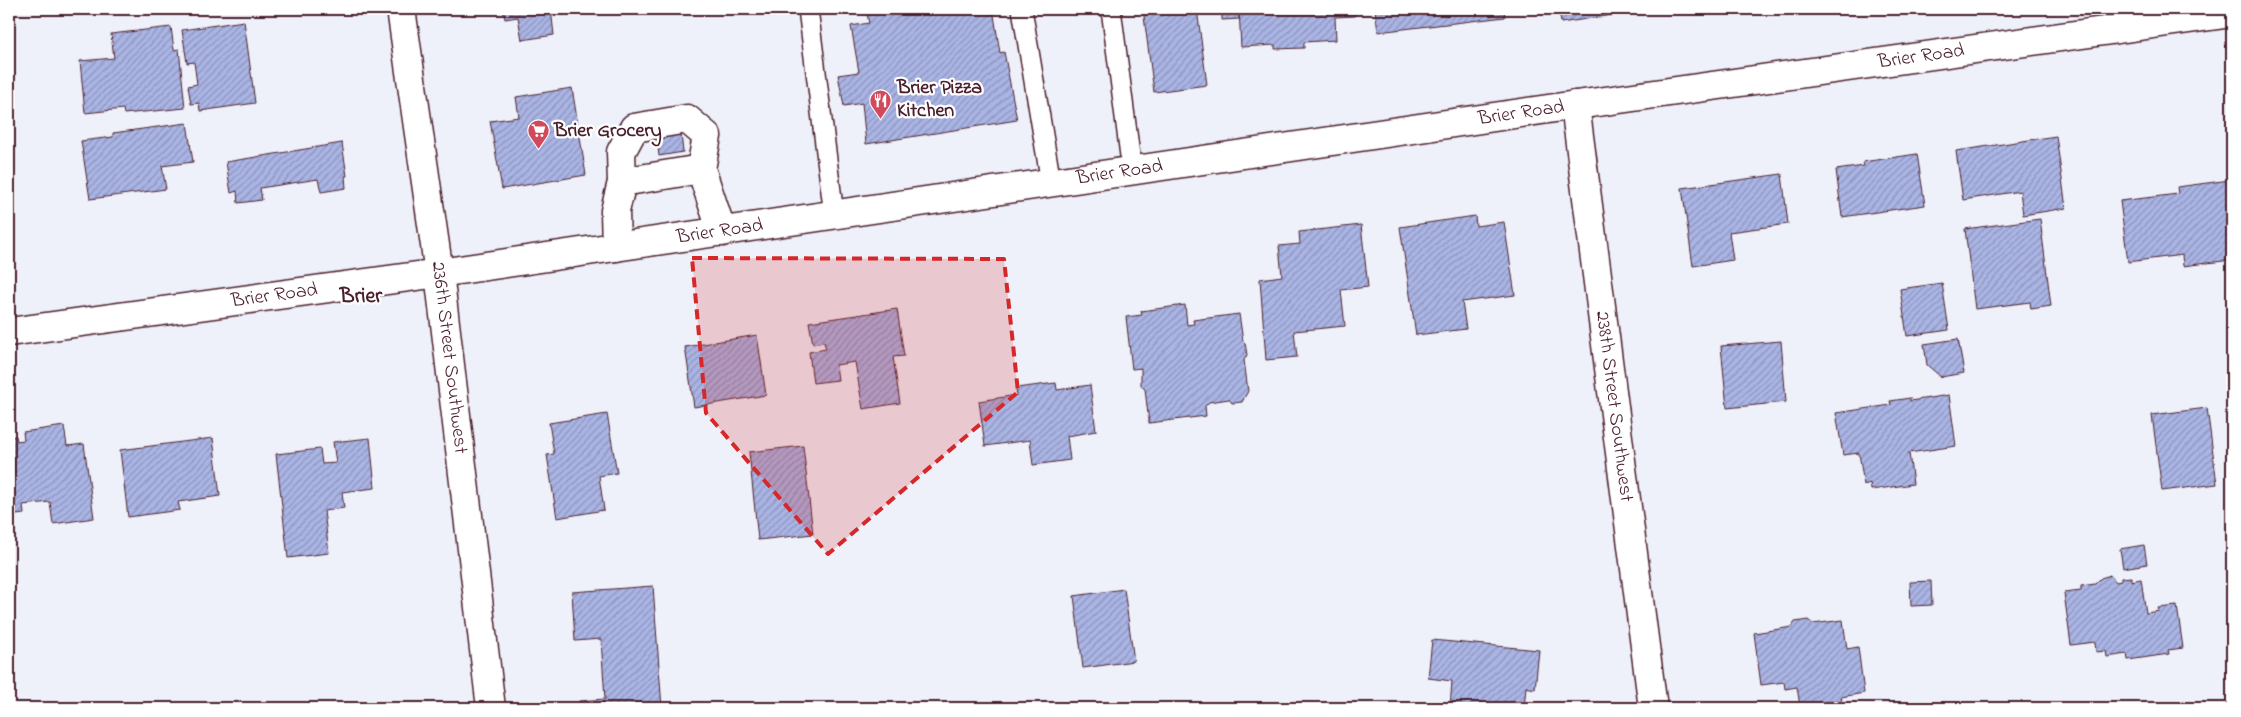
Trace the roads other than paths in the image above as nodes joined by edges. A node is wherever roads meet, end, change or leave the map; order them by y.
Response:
1 (401, 9) edge
2 (808, 9) edge
3 (1022, 9) edge
4 (1111, 9) edge
5 (2232, 13) edge
6 (1575, 105) junction
7 (701, 169) junction
8 (1132, 171) junction
9 (622, 182) junction
10 (1051, 182) junction
11 (834, 215) junction
12 (722, 232) junction
13 (616, 248) junction
14 (439, 273) junction
15 (9, 332) edge
16 (491, 708) edge
17 (1653, 708) edge

1 - 14 main road, 236th Street Southwest
2 - 11 lane
3 - 10 lane
4 - 8 lane
5 - 6 main road, Brier Road
6 - 8 main road, Brier Road
6 - 17 main road, 238th Street Southwest
7 - 9 main road
7 - 9 main road
7 - 12 main road
8 - 10 main road, Brier Road
9 - 13 main road
10 - 11 main road, Brier Road
11 - 12 main road, Brier Road
12 - 13 main road, Brier Road
13 - 14 main road, Brier Road
14 - 15 main road, Brier Road
14 - 16 main road, 236th Street Southwest

